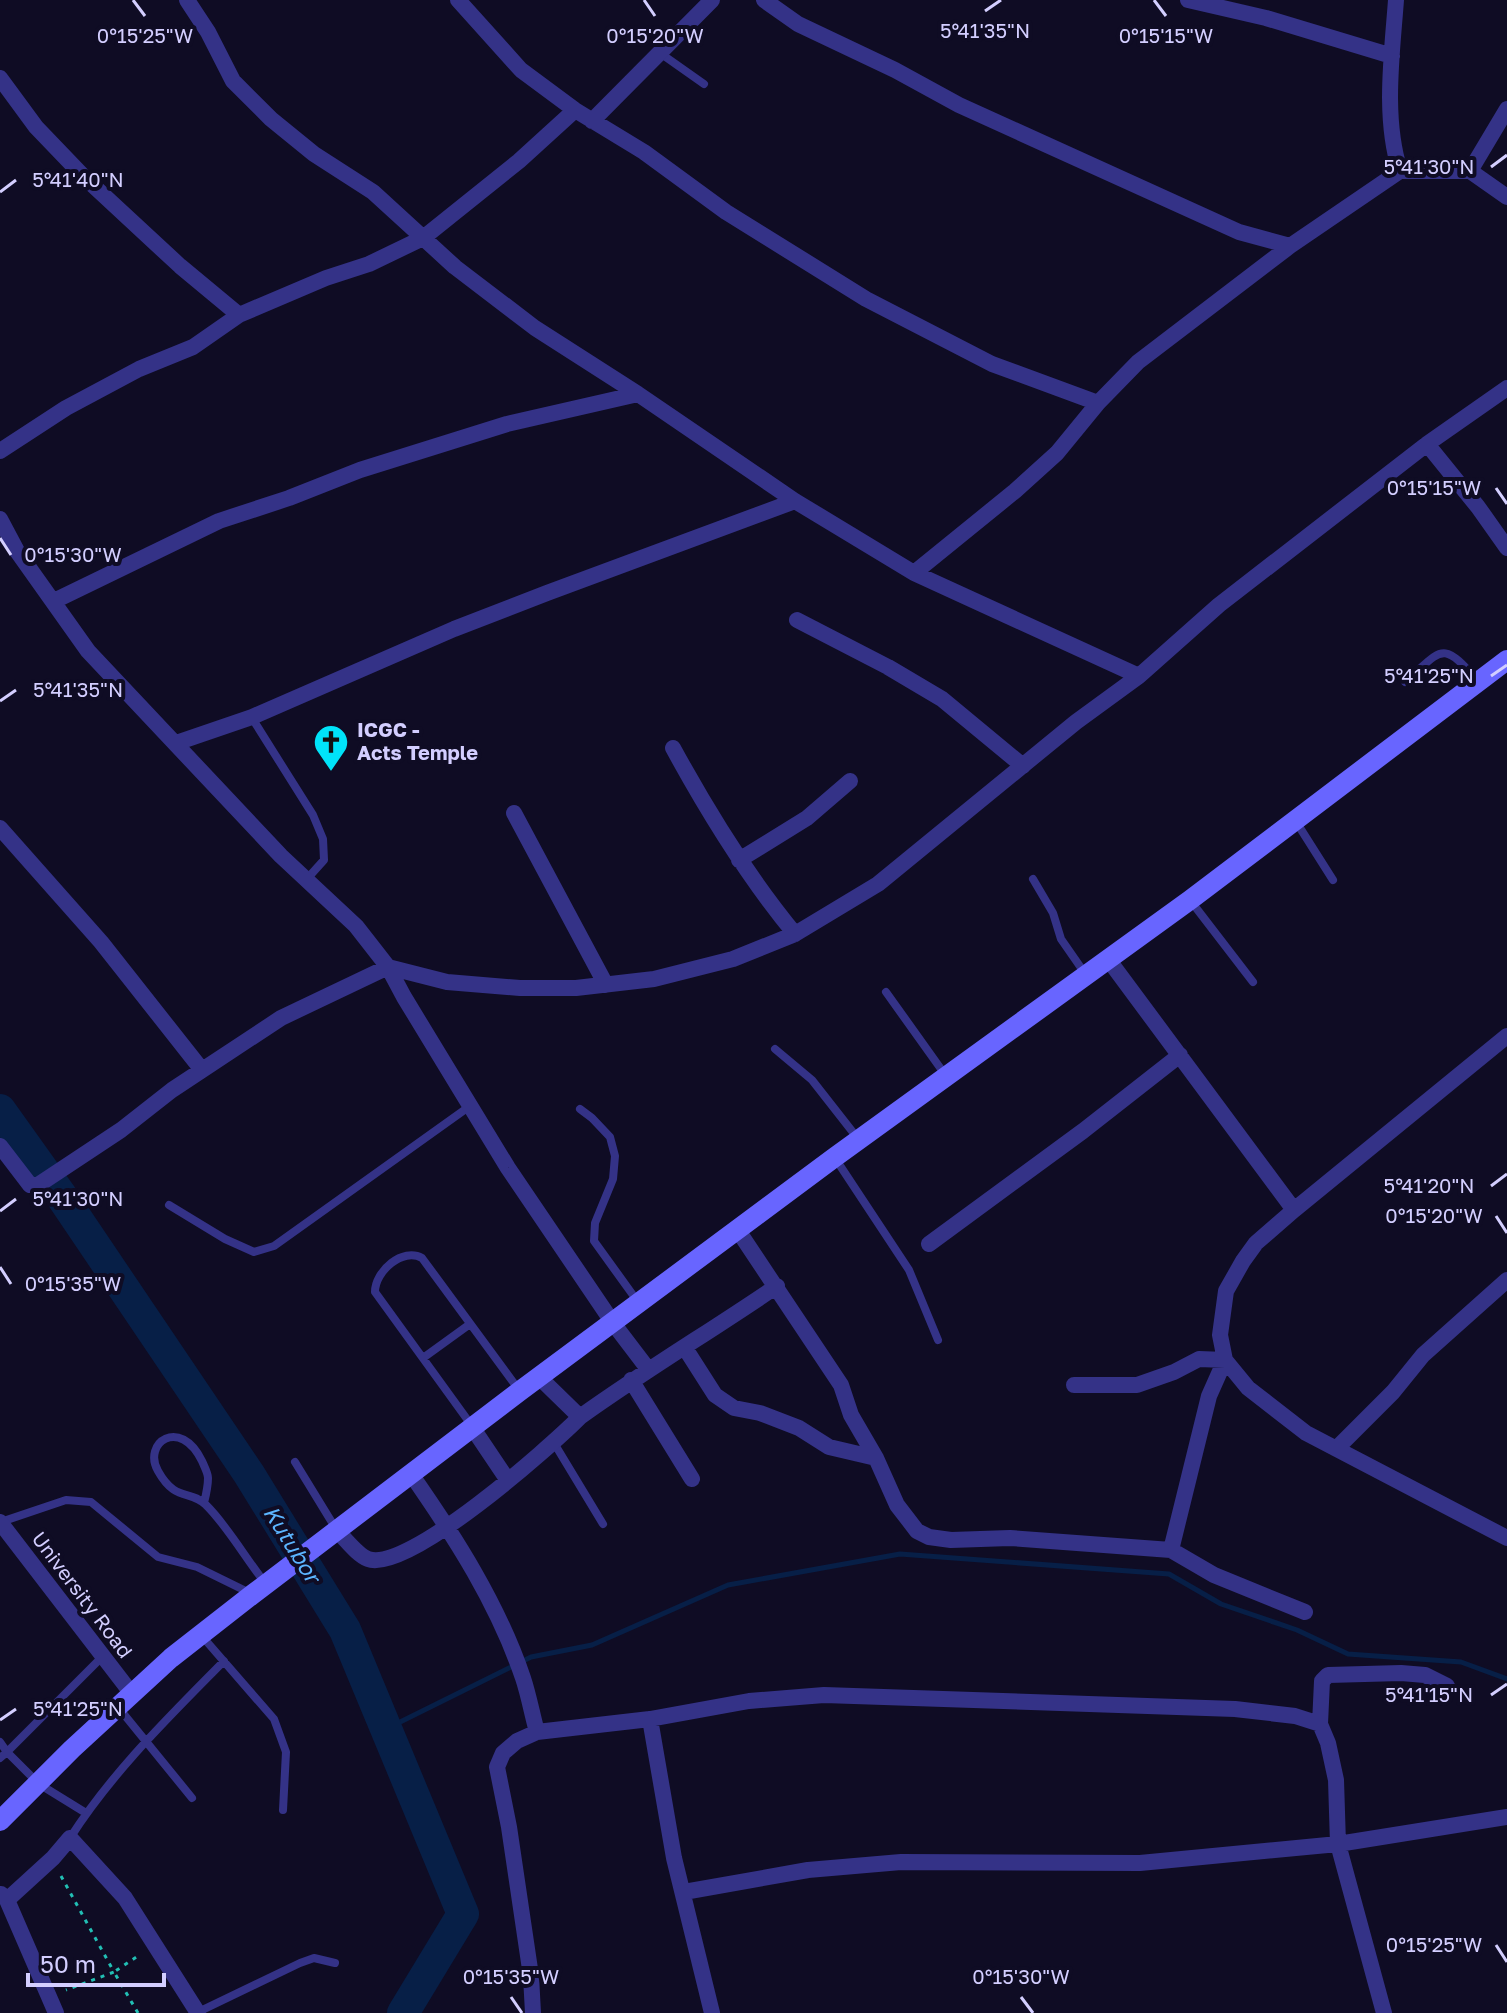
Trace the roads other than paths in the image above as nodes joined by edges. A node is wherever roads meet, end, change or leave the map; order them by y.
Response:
1 (187, 0) edge
2 (458, 0) edge
3 (712, 0) edge
4 (764, 0) edge
5 (1188, 0) edge
6 (1396, 0) edge
7 (660, 53) junction
8 (1392, 56) junction
9 (0, 78) edge
10 (704, 84) dead end
11 (1507, 109) edge
12 (575, 110) junction
13 (592, 121) junction
14 (1400, 171) junction
15 (1470, 171) junction
16 (1507, 197) edge
17 (423, 238) junction
18 (1290, 246) junction
19 (239, 315) junction
20 (1507, 388) edge
21 (638, 394) junction
22 (1098, 403) junction
23 (1427, 444) junction
24 (0, 451) edge
25 (795, 501) junction
26 (0, 519) edge
27 (1507, 548) edge
28 (914, 573) junction
29 (54, 601) junction
30 (797, 620) dead end
31 (1507, 660) edge
32 (1139, 676) junction
33 (1405, 682) dead end
34 (1478, 682) junction
35 (252, 717) junction
36 (176, 743) junction
37 (673, 748) dead end
38 (1023, 766) junction
39 (850, 781) dead end
40 (514, 813) dead end
41 (1295, 820) junction
42 (0, 828) edge
43 (739, 860) junction
44 (1033, 879) dead end
45 (306, 880) junction
46 (1333, 880) dead end
47 (1190, 900) junction
48 (795, 934) junction
49 (1108, 959) junction
50 (388, 967) junction
51 (1086, 975) junction
52 (1253, 982) dead end
53 (606, 985) junction
54 (886, 992) dead end
55 (1507, 1036) edge
56 (775, 1049) dead end
57 (1180, 1055) junction
58 (202, 1070) junction
59 (946, 1077) junction
60 (470, 1106) junction
61 (580, 1109) dead end
62 (859, 1140) junction
63 (0, 1146) edge
64 (835, 1157) junction
65 (169, 1205) dead end
66 (1294, 1210) junction
67 (737, 1229) junction
68 (929, 1244) dead end
69 (1507, 1280) edge
70 (777, 1286) junction
71 (639, 1303) junction
72 (613, 1323) junction
73 (470, 1324) junction
74 (938, 1340) dead end
75 (685, 1348) junction
76 (423, 1358) junction
77 (1225, 1360) junction
78 (648, 1369) junction
79 (539, 1377) junction
80 (631, 1380) junction
81 (1074, 1385) dead end
82 (520, 1391) junction
83 (580, 1417) junction
84 (472, 1427) junction
85 (554, 1443) junction
86 (1337, 1448) junction
87 (876, 1458) junction
88 (295, 1462) dead end
89 (411, 1474) junction
90 (507, 1479) junction
91 (692, 1479) dead end
92 (204, 1503) junction
93 (0, 1522) edge
94 (603, 1524) dead end
95 (448, 1527) junction
96 (336, 1530) junction
97 (1507, 1538) edge
98 (1171, 1550) junction
99 (259, 1589) junction
100 (1305, 1612) dead end
101 (201, 1634) junction
102 (103, 1656) junction
103 (224, 1661) junction
104 (1447, 1686) dead end
105 (125, 1700) junction
106 (650, 1719) junction
107 (1320, 1724) junction
108 (537, 1732) junction
109 (145, 1741) junction
110 (0, 1742) edge
111 (4, 1755) edge
112 (39, 1784) junction
113 (192, 1798) dead end
114 (283, 1810) dead end
115 (86, 1813) junction
116 (1507, 1817) edge
117 (0, 1821) edge
118 (70, 1838) junction
119 (1338, 1844) junction
120 (684, 1892) junction
121 (2, 1899) edge
122 (335, 1963) dead end
123 (56, 2013) edge
124 (198, 2013) edge
125 (533, 2013) edge
126 (712, 2013) edge
127 (1384, 2013) edge

1 - 17 street
2 - 12 street
3 - 7 street
4 - 18 street
5 - 8 street
6 - 8 street
7 - 10 lane
7 - 13 street
8 - 14 street
9 - 19 street
11 - 15 street
12 - 13 street
12 - 17 street
13 - 22 street
14 - 15 street
14 - 18 street
15 - 16 street
17 - 19 street
17 - 21 street
18 - 22 street
19 - 24 street
20 - 23 street
21 - 25 street
21 - 29 street
22 - 28 street
23 - 27 street
23 - 32 street
25 - 28 street
25 - 35 street
26 - 29 street
28 - 32 street
29 - 36 street
30 - 38 street
31 - 34 main road
32 - 38 street
33 - 34 lane
34 - 41 main road
35 - 36 street
35 - 45 lane
36 - 45 street
37 - 43 street
38 - 48 street
39 - 43 street
40 - 53 street
41 - 46 lane
41 - 47 main road
42 - 58 street
43 - 48 street
44 - 51 lane
45 - 50 street
47 - 49 main road
47 - 52 lane
48 - 53 street
49 - 51 main road
49 - 57 street
50 - 53 street
50 - 58 street
50 - 60 street
51 - 59 main road
54 - 59 lane
55 - 66 street
56 - 62 lane
57 - 66 street
57 - 68 street
58 - 63 street
59 - 62 main road
60 - 65 lane
60 - 72 street
61 - 71 lane
62 - 64 main road
64 - 67 main road
64 - 74 lane
66 - 77 street
67 - 70 street
67 - 71 main road
69 - 86 street
70 - 75 street
70 - 87 street
71 - 72 main road
72 - 78 street
72 - 79 main road
73 - 76 lane
73 - 76 lane
73 - 82 lane
75 - 78 street
75 - 87 street
76 - 84 lane
77 - 81 street
77 - 86 street
77 - 98 street
78 - 80 street
79 - 82 main road
79 - 83 street
80 - 83 street
80 - 91 street
82 - 84 main road
83 - 85 street
84 - 89 main road
84 - 90 street
85 - 90 street
85 - 94 lane
86 - 97 street
87 - 98 street
88 - 96 lane
89 - 95 street
89 - 96 main road
90 - 95 street
92 - 92 lane
92 - 99 lane
93 - 99 lane
93 - 102 street, University Road
95 - 96 street
95 - 108 street
96 - 99 main road
98 - 100 street
99 - 101 main road
101 - 103 lane
101 - 105 main road
102 - 105 street, University Road
102 - 111 lane
103 - 109 lane
103 - 114 lane
104 - 107 street
105 - 109 lane
105 - 112 main road
106 - 107 street
106 - 108 street
106 - 120 street
107 - 119 street
108 - 125 street
109 - 113 lane
109 - 115 lane
110 - 111 lane
111 - 112 lane
112 - 115 lane
112 - 117 main road
115 - 118 lane
116 - 119 street
118 - 121 street
118 - 124 street
119 - 120 street
119 - 127 street
120 - 126 street
121 - 123 street
122 - 124 lane

